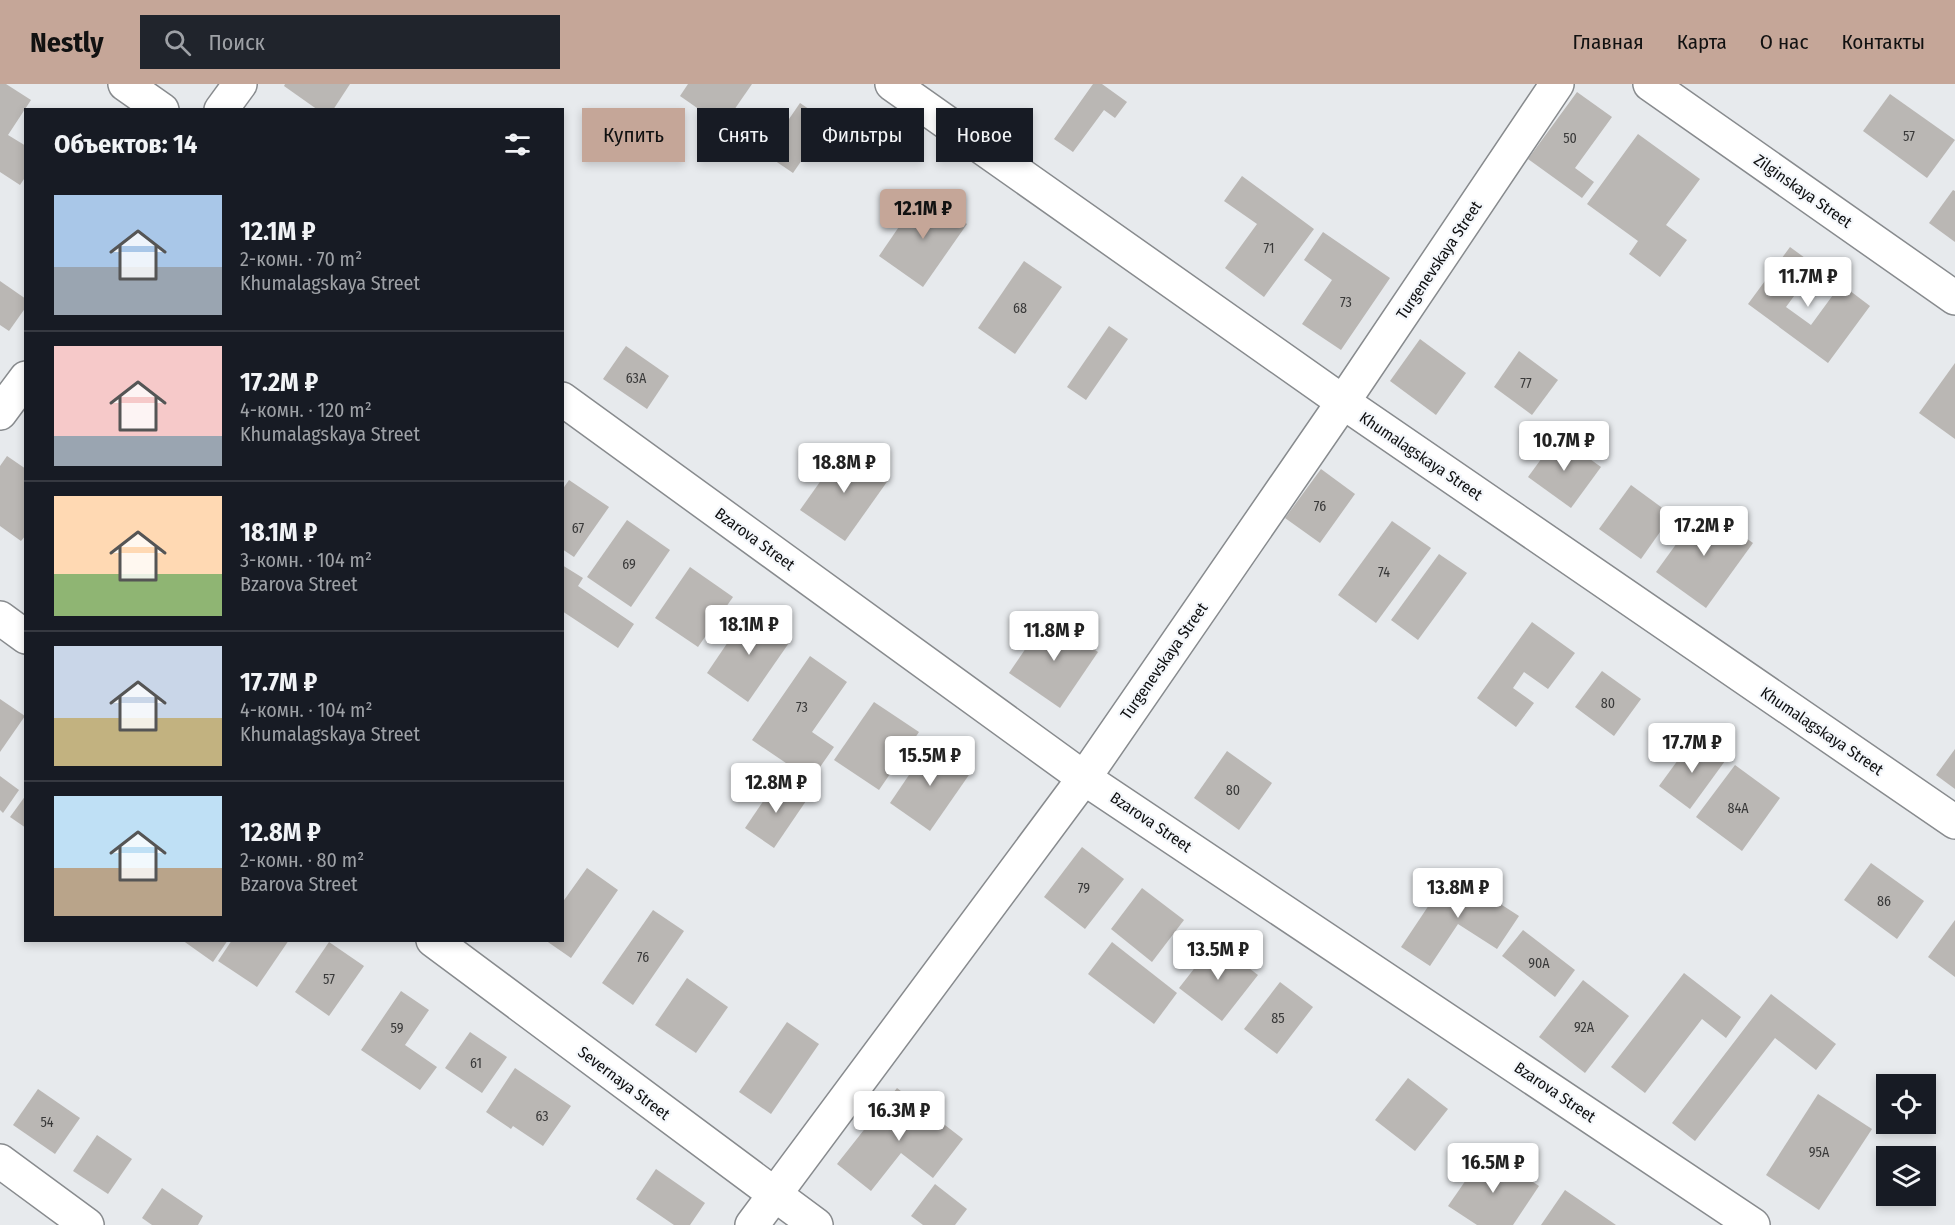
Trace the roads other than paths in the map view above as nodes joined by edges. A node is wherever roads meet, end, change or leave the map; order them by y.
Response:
1 (125, 84) edge
2 (240, 84) edge
3 (892, 84) edge
4 (1557, 84) edge
5 (1650, 84) edge
6 (159, 108) edge
7 (222, 108) edge
8 (1955, 298) edge
9 (24, 381) edge
10 (564, 400) edge
11 (1343, 402) junction
12 (0, 413) edge
13 (0, 618) edge
14 (24, 636) edge
15 (1084, 778) junction
16 (1955, 822) edge
17 (436, 942) edge
18 (0, 1161) edge
19 (775, 1195) junction
20 (87, 1225) edge
21 (753, 1225) edge
22 (816, 1225) edge
23 (1753, 1225) edge

1 - 6 street
2 - 7 street
3 - 11 street, Khumalagskaya Street
4 - 11 street, Turgenevskaya Street
5 - 8 street, Zilginskaya Street
9 - 12 street
10 - 15 street, Bzarova Street
11 - 15 street, Turgenevskaya Street
11 - 16 street, Khumalagskaya Street
13 - 14 street
15 - 19 street, Turgenevskaya Street
15 - 23 street, Bzarova Street
17 - 19 street, Severnaya Street
18 - 20 street
19 - 21 street, Turgenevskaya Street
19 - 22 street, Severnaya Street

